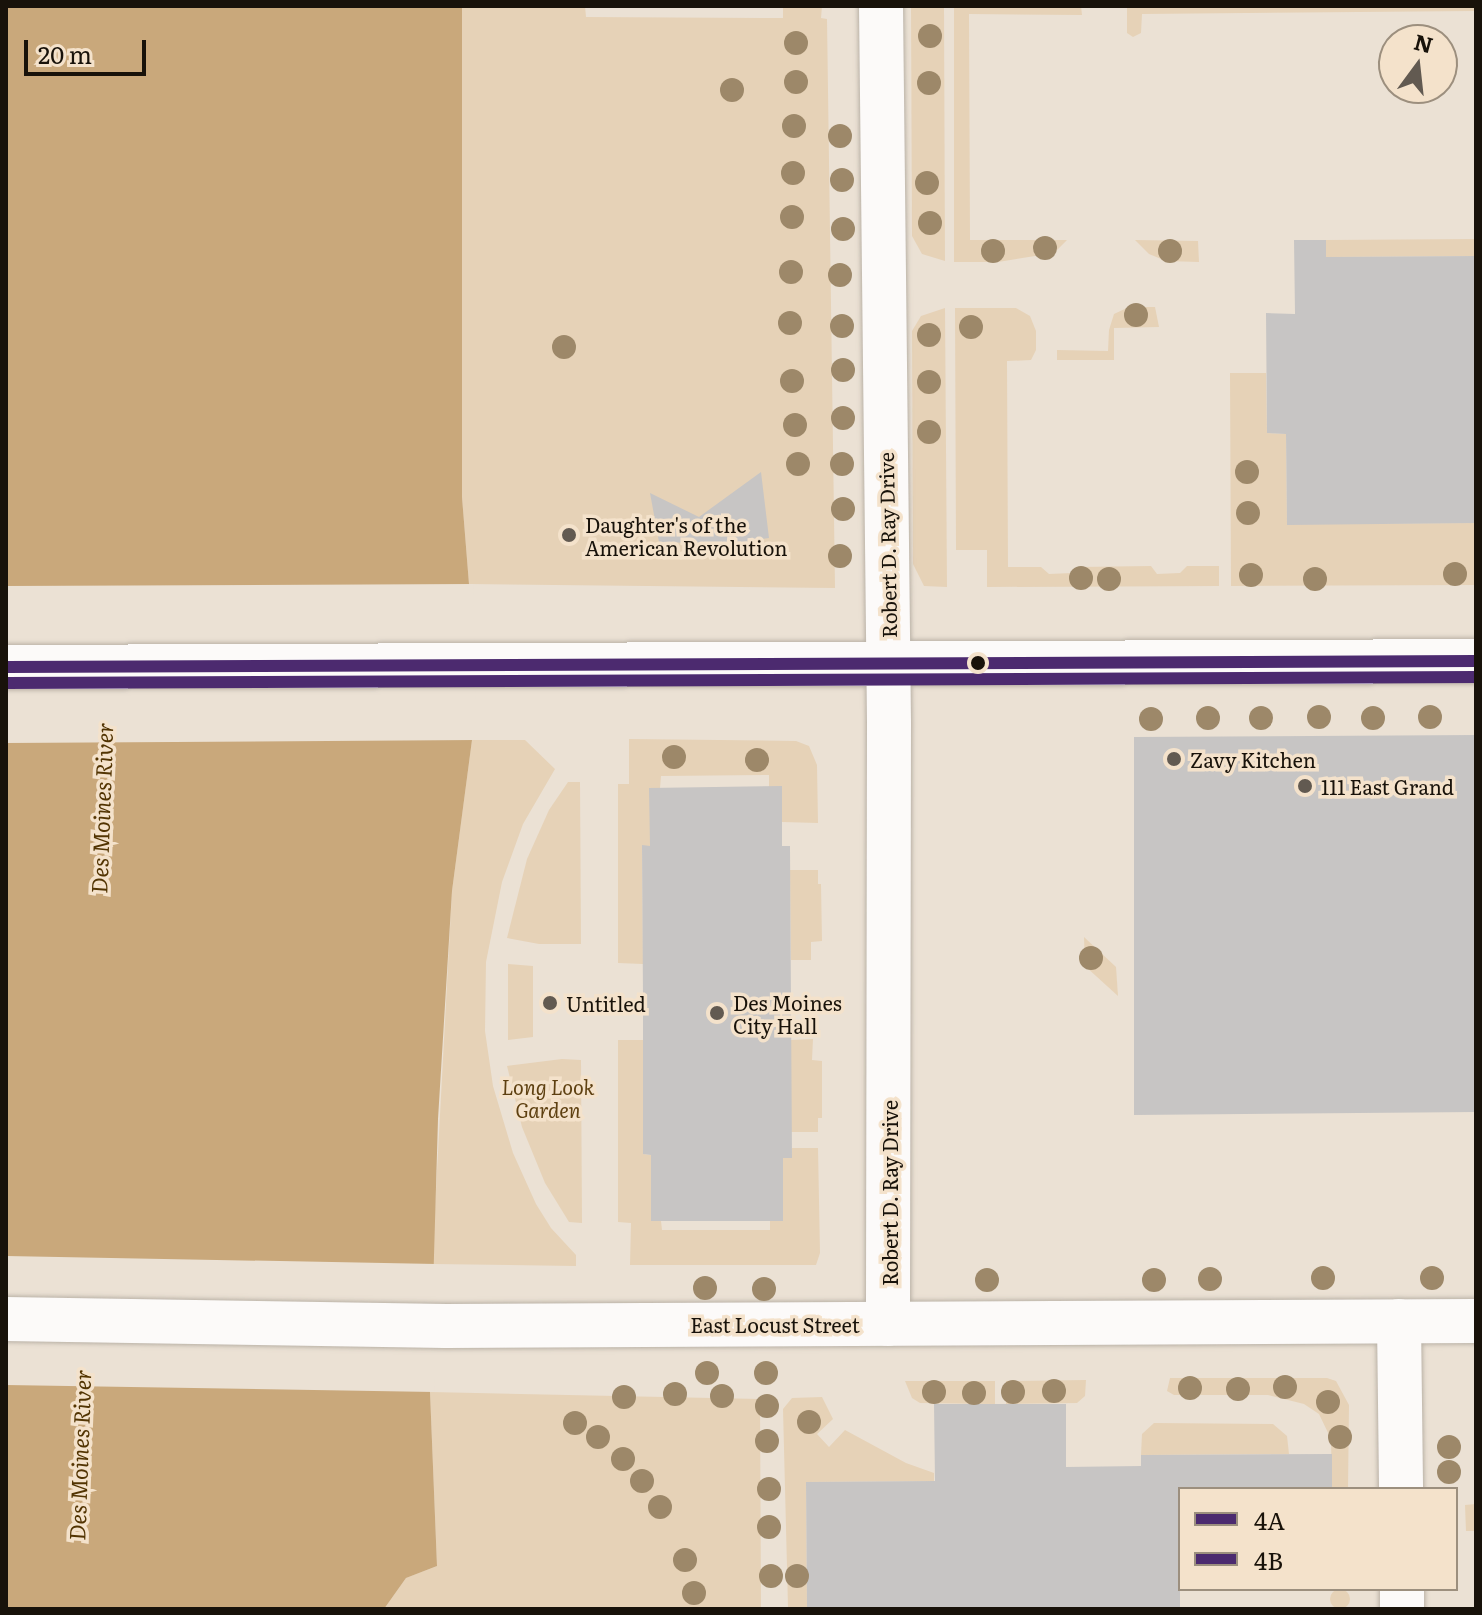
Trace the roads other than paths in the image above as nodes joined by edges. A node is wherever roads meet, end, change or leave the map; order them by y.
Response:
1 (881, 6) edge
2 (1476, 661) edge
3 (888, 662) junction
4 (6, 667) edge
5 (6, 1319) edge
6 (1399, 1321) junction
7 (1476, 1321) edge
8 (888, 1324) junction
9 (1401, 1487) edge

1 - 3 main road, Robert D. Ray Drive
2 - 3 main road
3 - 4 main road
3 - 8 main road, Robert D. Ray Drive
5 - 8 main road, East Locust Street
6 - 7 main road, East Locust Street
6 - 8 main road, East Locust Street
6 - 9 main road

